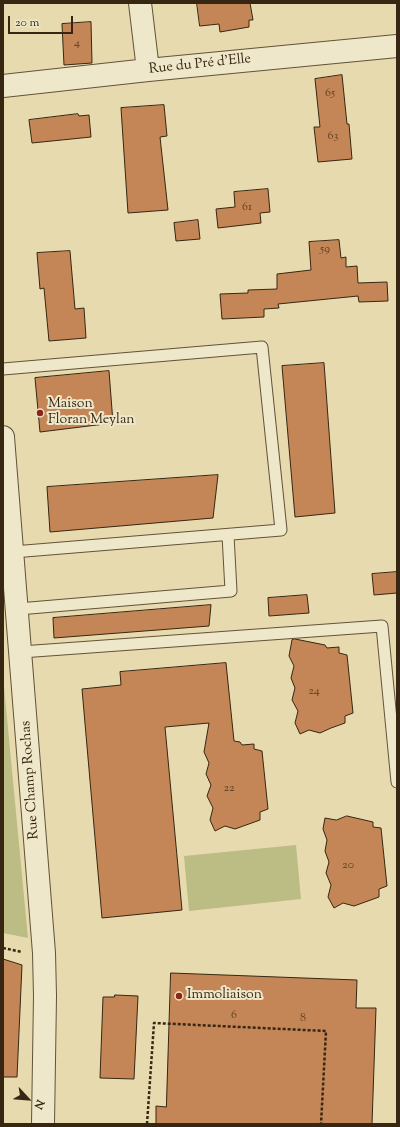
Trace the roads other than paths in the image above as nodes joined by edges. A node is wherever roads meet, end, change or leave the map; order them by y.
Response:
1 (140, 3) edge
2 (397, 46) edge
3 (148, 70) junction
4 (3, 86) edge
5 (3, 369) edge
6 (3, 437) edge
7 (228, 535) junction
8 (13, 552) junction
9 (18, 609) junction
10 (21, 652) junction
11 (397, 782) edge
12 (43, 1124) edge

1 - 3 street
2 - 3 street, Rue du Pré d'Elle
3 - 4 street, Rue du Pré d'Elle
5 - 7 lane
6 - 8 street, Rue Champ Rochas
7 - 8 lane
7 - 9 lane
8 - 9 street, Rue Champ Rochas
9 - 10 street, Rue Champ Rochas
10 - 11 lane
10 - 12 street, Rue Champ Rochas

